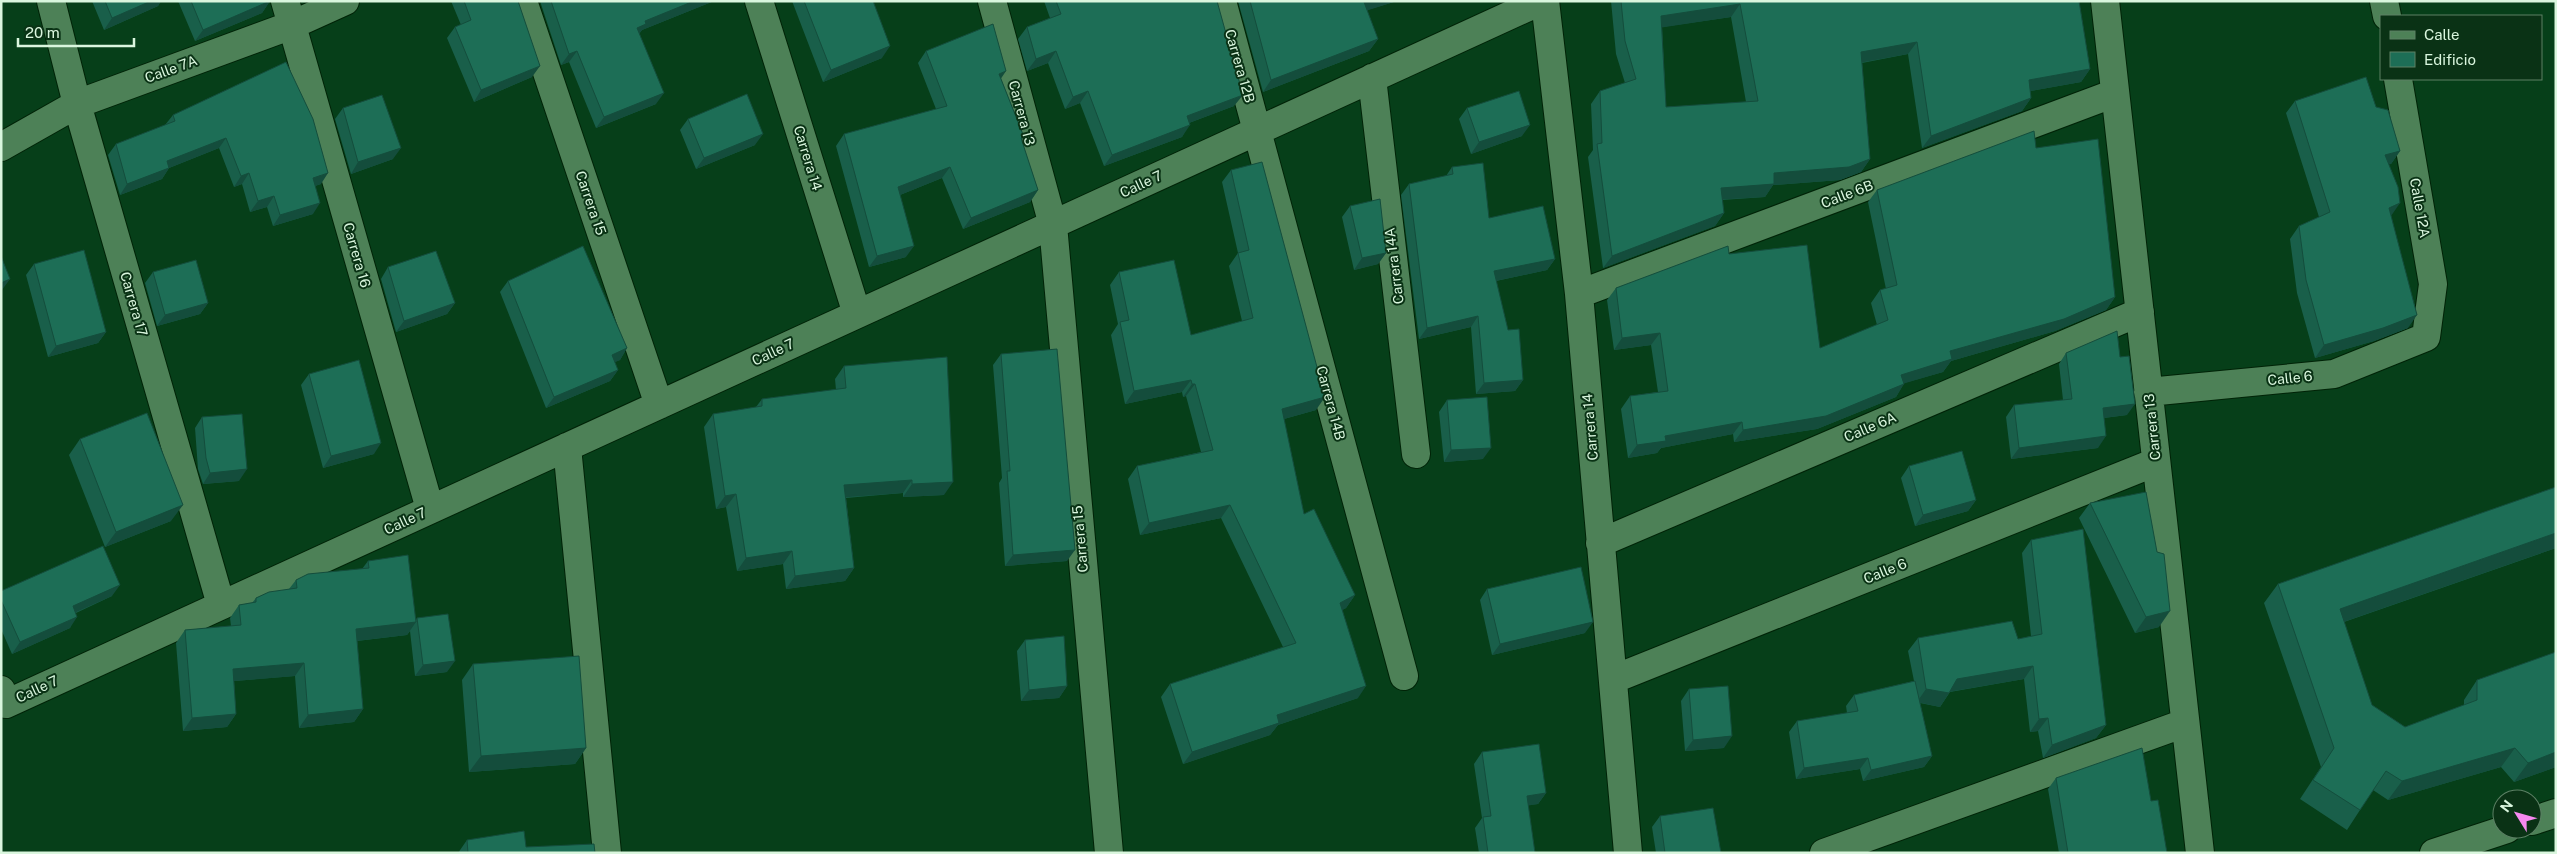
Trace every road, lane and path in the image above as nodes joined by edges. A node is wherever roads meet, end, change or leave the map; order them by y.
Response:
1 (51, 1) edge
2 (345, 1) edge
3 (523, 1) edge
4 (759, 1) edge
5 (992, 1) edge
6 (1222, 1) edge
7 (1541, 1) edge
8 (1545, 1) edge
9 (2105, 1) edge
10 (2384, 1) edge
11 (288, 13) edge
12 (2387, 15) edge
13 (1372, 78) junction
14 (2398, 80) edge
15 (2115, 93) junction
16 (77, 104) junction
17 (1258, 130) junction
18 (1, 147) edge
19 (1053, 225) junction
20 (1578, 294) junction
21 (2140, 312) junction
22 (857, 314) junction
23 (2426, 337) joint
24 (2148, 392) junction
25 (659, 405) junction
26 (567, 447) junction
27 (1416, 454) dead end
28 (2156, 462) junction
29 (430, 509) junction
30 (1600, 543) junction
31 (221, 605) junction
32 (1404, 676) dead end
33 (1614, 679) junction
34 (3, 697) edge
35 (2185, 723) junction
36 (2556, 813) edge
37 (2542, 818) edge
38 (2492, 834) edge
39 (607, 853) edge
40 (1109, 853) edge
41 (1628, 853) edge
42 (1824, 853) edge
43 (2200, 853) edge
44 (2434, 853) edge

1 - 16 street, Carrera 17
2 - 11 street, Calle 7A
3 - 25 street, Carrera 15
4 - 22 street, Carrera 14
5 - 19 street, Carrera 13
6 - 17 street, Carrera 12B
7 - 13 street, Calle 7
8 - 20 street, Carrera 14
9 - 15 street, Carrera 13
10 - 12 street
11 - 16 street, Calle 7A
11 - 29 street, Carrera 16
13 - 17 street, Calle 7
13 - 27 street, Carrera 14A
14 - 23 street, Calle 12A
15 - 20 street, Calle 6B
15 - 21 street, Carrera 13
16 - 18 street, Calle 7A
16 - 31 street, Carrera 17
17 - 19 street, Calle 7
17 - 32 street, Carrera 14B
19 - 22 street, Calle 7
19 - 40 street, Carrera 15
20 - 30 street, Carrera 14
21 - 24 street, Carrera 13
21 - 30 street, Calle 6A
22 - 25 street, Calle 7
23 - 24 street, Calle 6
24 - 28 street, Carrera 13
25 - 26 street, Calle 7
26 - 29 street, Calle 7
26 - 39 street
28 - 33 street, Calle 6
28 - 35 street, Carrera 13
29 - 31 street, Calle 7
30 - 33 street, Carrera 14
31 - 34 street, Calle 7
33 - 41 street, Carrera 14
35 - 42 street
35 - 43 street, Carrera 13
36 - 37 street
38 - 44 street

